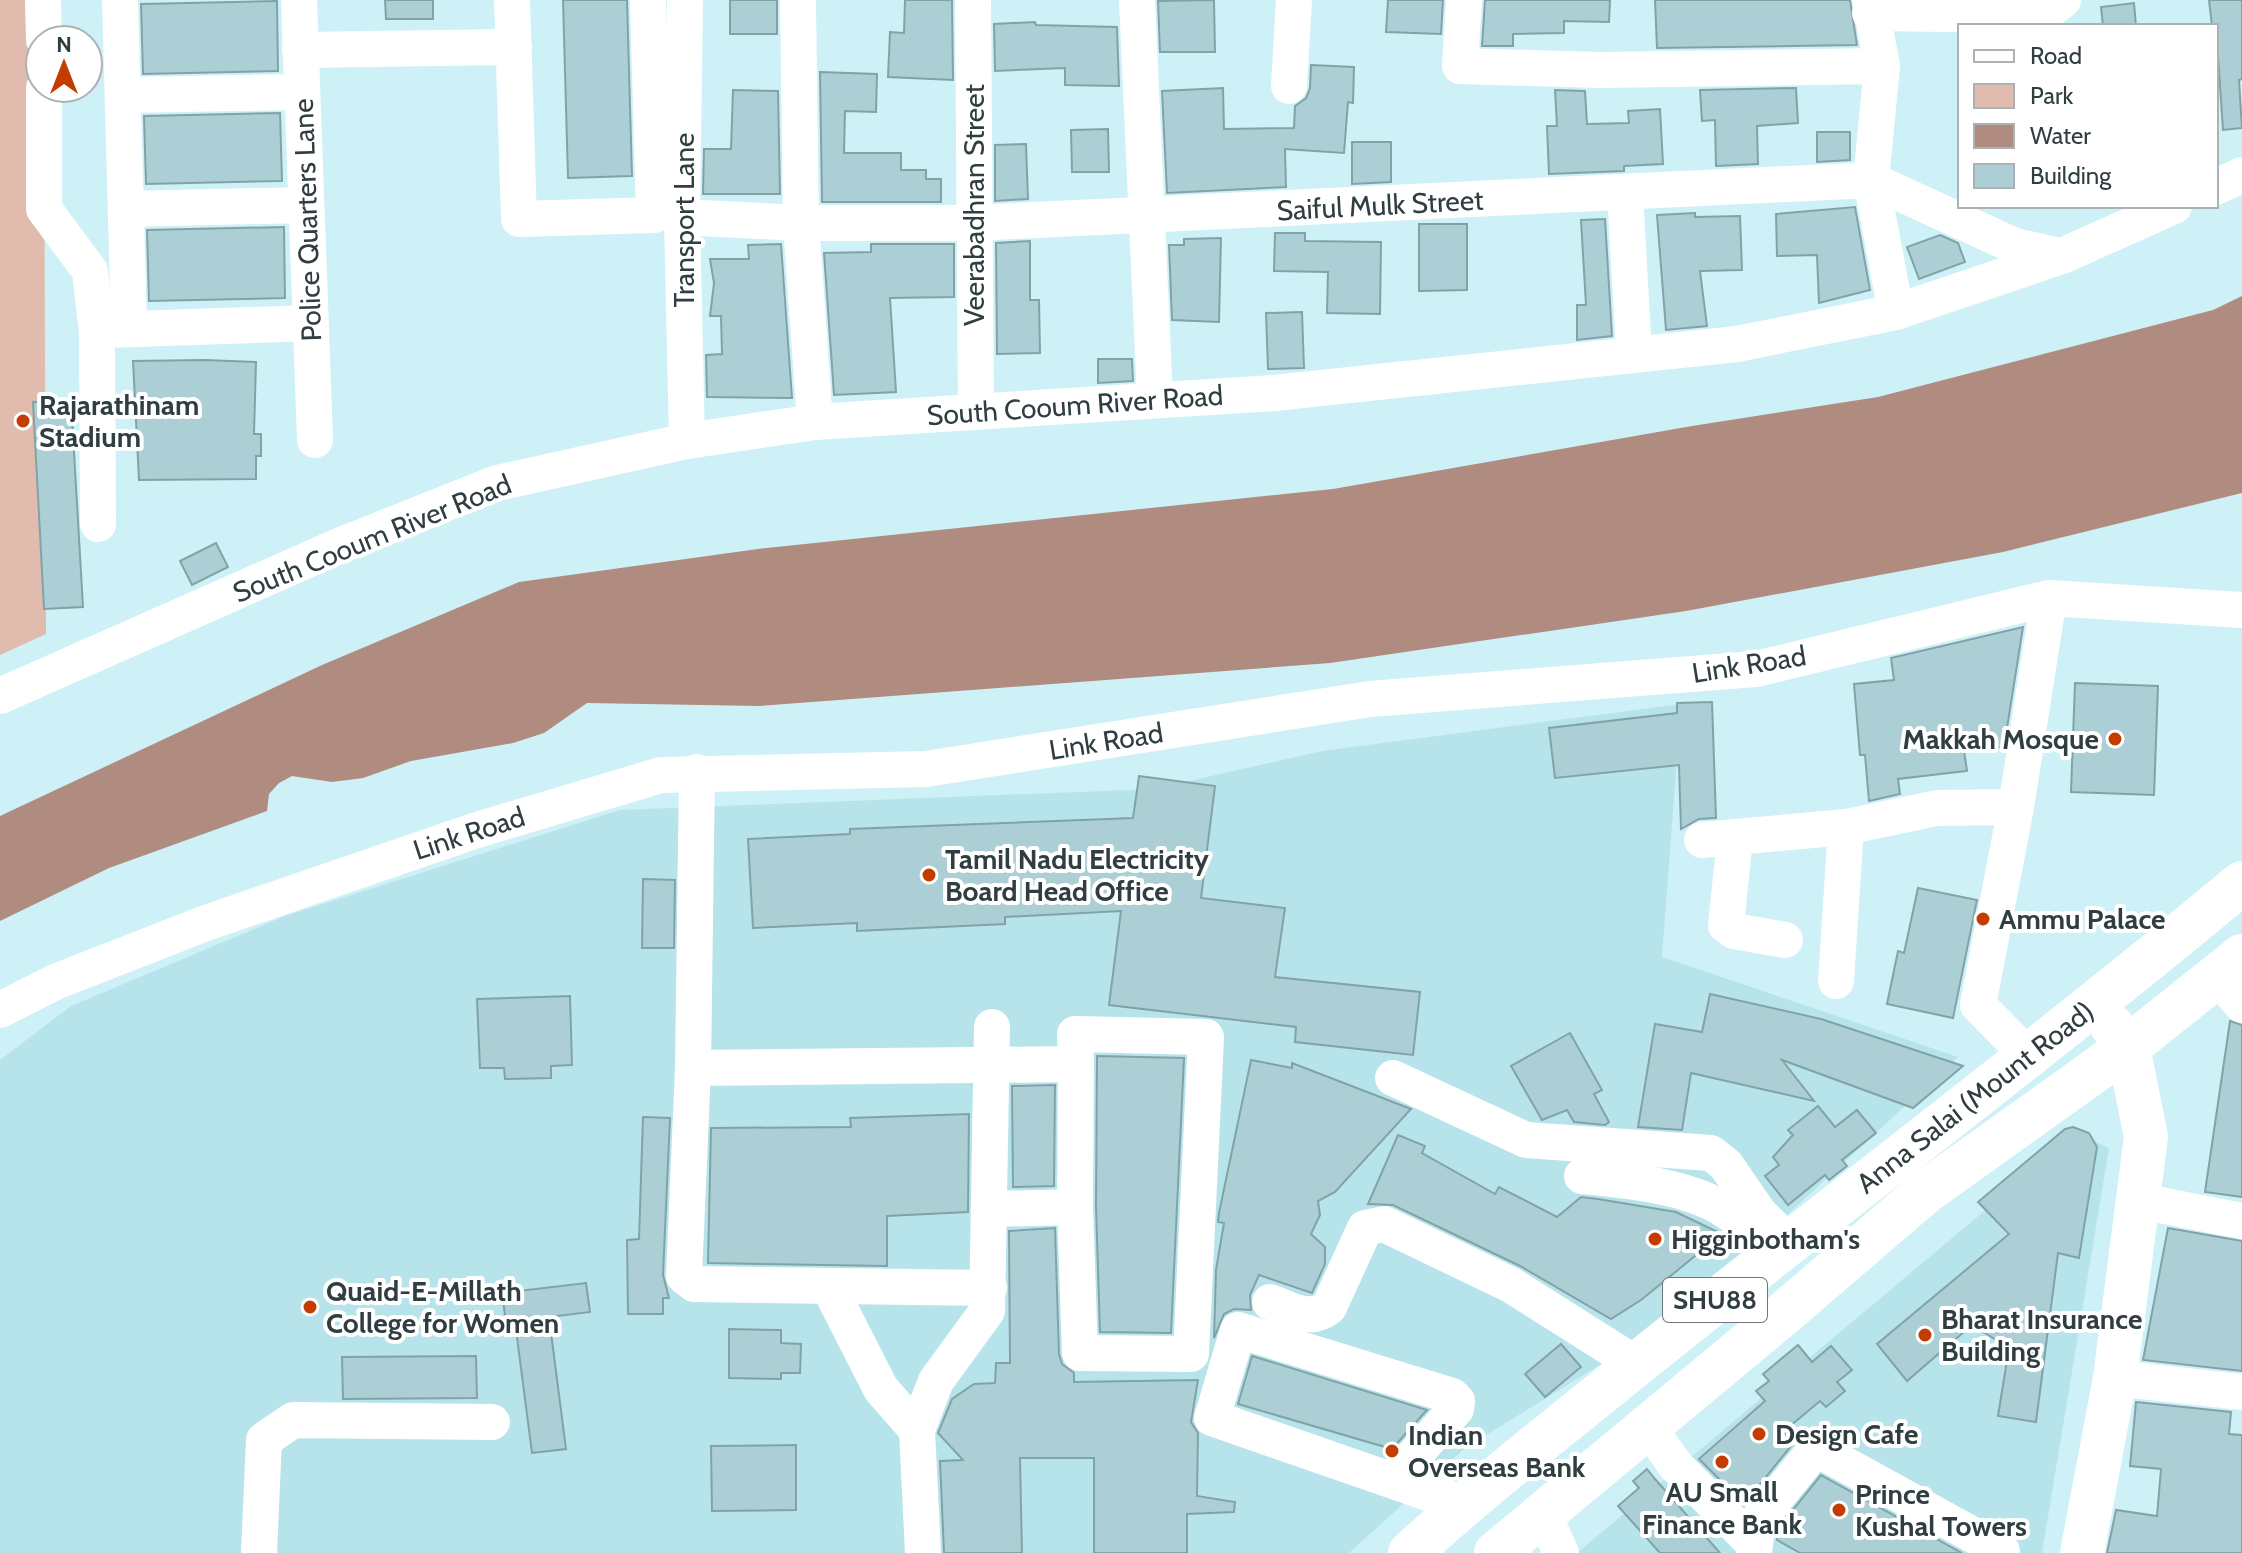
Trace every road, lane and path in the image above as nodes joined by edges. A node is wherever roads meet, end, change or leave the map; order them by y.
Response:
1 (43, 0) edge
2 (120, 0) edge
3 (299, 0) edge
4 (512, 0) edge
5 (648, 0) edge
6 (685, 0) edge
7 (798, 0) edge
8 (973, 0) edge
9 (1137, 0) edge
10 (1294, 0) edge
11 (1464, 0) edge
12 (2063, 0) edge
13 (1870, 7) edge
14 (44, 24) edge
15 (514, 47) junction
16 (300, 50) junction
17 (1882, 66) junction
18 (1289, 86) dead end
19 (302, 92) junction
20 (123, 95) junction
21 (44, 104) edge
22 (2242, 175) edge
23 (1871, 180) junction
24 (2218, 186) edge
25 (1625, 193) junction
26 (306, 205) junction
27 (2170, 208) edge
28 (126, 209) junction
29 (682, 217) junction
30 (1147, 217) junction
31 (801, 223) junction
32 (972, 223) junction
33 (2062, 256) junction
34 (1896, 312) junction
35 (311, 323) junction
36 (113, 329) junction
37 (1634, 353) junction
38 (1155, 399) junction
39 (976, 411) junction
40 (815, 422) junction
41 (315, 440) dead end
42 (687, 441) junction
43 (98, 524) dead end
44 (2049, 598) junction
45 (2242, 610) edge
46 (0, 696) edge
47 (697, 772) junction
48 (2016, 807) junction
49 (1846, 827) junction
50 (2242, 883) edge
51 (1785, 940) dead end
52 (2234, 979) edge
53 (1836, 981) dead end
54 (2096, 1005) junction
55 (0, 1010) edge
56 (992, 1045) junction
57 (2043, 1046) junction
58 (2128, 1047) junction
59 (1076, 1064) junction
60 (693, 1068) junction
61 (2089, 1072) junction
62 (1393, 1078) dead end
63 (1582, 1176) dead end
64 (2140, 1201) junction
65 (1075, 1207) junction
66 (990, 1209) junction
67 (2242, 1221) edge
68 (1777, 1250) junction
69 (829, 1287) junction
70 (989, 1288) junction
71 (1270, 1302) dead end
72 (1636, 1364) junction
73 (2115, 1378) junction
74 (2242, 1392) edge
75 (492, 1422) dead end
76 (1648, 1427) junction
77 (917, 1430) junction
78 (1392, 1480) junction
79 (1464, 1503) junction
80 (1543, 1513) junction
81 (1754, 1548) edge
82 (2002, 1551) dead end
83 (259, 1553) edge
84 (923, 1553) edge
85 (1410, 1553) edge
86 (1496, 1553) edge
87 (1561, 1553) edge
88 (2064, 1553) edge
89 (2082, 1553) edge

1 - 14 street
2 - 20 street
3 - 16 street, Police Quarters Lane
4 - 15 street
5 - 15 street
6 - 29 street, Transport Lane
7 - 31 street
8 - 32 street, Veerabadhran Street
9 - 30 street
10 - 18 street
11 - 17 street
12 - 13 street
13 - 17 street
15 - 16 street
16 - 19 street, Police Quarters Lane
17 - 23 street
19 - 20 street
19 - 26 street, Police Quarters Lane
20 - 28 street
21 - 36 street
22 - 24 street
23 - 25 street, Saiful Mulk Street
23 - 33 street, Saiful Mulk Street
23 - 34 street
25 - 30 street, Saiful Mulk Street
25 - 37 street
26 - 28 street
26 - 35 street, Police Quarters Lane
27 - 33 street, South Cooum River Road
28 - 36 street
29 - 31 street, Saiful Mulk Street
29 - 42 street, Transport Lane
30 - 32 street, Saiful Mulk Street
30 - 38 street
31 - 32 street, Saiful Mulk Street
31 - 40 street
32 - 39 street, Veerabadhran Street
33 - 34 street, South Cooum River Road
34 - 37 street, South Cooum River Road
35 - 36 street
35 - 41 street, Police Quarters Lane
36 - 43 street
37 - 38 street, South Cooum River Road
38 - 39 street, South Cooum River Road
39 - 40 street, South Cooum River Road
40 - 42 street, South Cooum River Road
42 - 46 street, South Cooum River Road
44 - 45 street, Link Road
44 - 47 street, Link Road
44 - 48 street
47 - 55 street, Link Road
47 - 60 street
48 - 49 street
48 - 57 street
49 - 51 street
49 - 53 street
50 - 54 main road, Anna Salai (Mount Road) / SHU88
52 - 58 main road, Anna Salai (Mount Road) / SHU88
54 - 57 main road, Anna Salai (Mount Road) / SHU88
54 - 58 main road
56 - 59 street
56 - 60 street
56 - 66 street
57 - 61 main road
57 - 68 main road, Anna Salai (Mount Road) / SHU88
58 - 61 main road, Anna Salai (Mount Road) / SHU88
58 - 64 main road
59 - 65 street
59 - 65 street
60 - 69 street
61 - 76 main road, Anna Salai (Mount Road) / SHU88
61 - 88 main road
62 - 68 street
63 - 68 street
64 - 67 street
64 - 73 main road
65 - 66 street
66 - 70 street
68 - 72 main road, Anna Salai (Mount Road) / SHU88
69 - 70 street
69 - 77 street
70 - 77 street
71 - 72 street
72 - 79 main road, Anna Salai (Mount Road) / SHU88
73 - 74 street
73 - 89 main road
75 - 83 street
76 - 80 main road, Anna Salai (Mount Road) / SHU88
76 - 81 street
77 - 84 street
78 - 78 street
78 - 79 street
79 - 85 main road, Anna Salai (Mount Road) / SHU88
80 - 86 main road, Anna Salai (Mount Road) / SHU88
80 - 87 street
81 - 82 street

